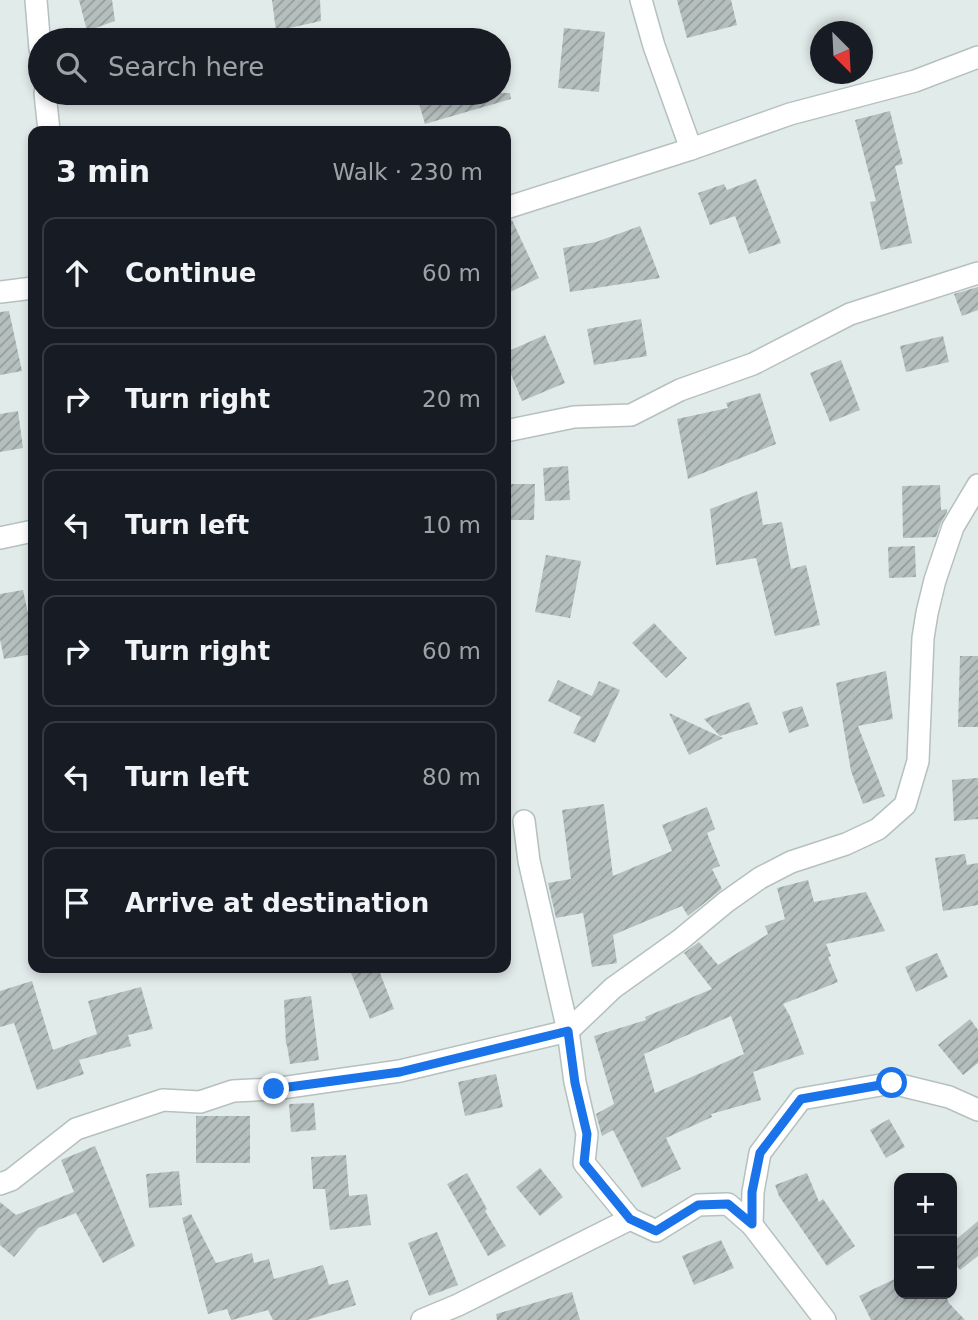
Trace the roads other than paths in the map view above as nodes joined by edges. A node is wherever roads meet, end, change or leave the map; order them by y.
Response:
1 (36, 0) edge
2 (642, 0) edge
3 (38, 28) edge
4 (978, 57) edge
5 (46, 105) edge
6 (48, 126) edge
7 (691, 149) junction
8 (511, 206) edge
9 (978, 273) edge
10 (28, 289) edge
11 (0, 292) edge
12 (511, 430) edge
13 (978, 485) edge
14 (28, 532) edge
15 (0, 538) edge
16 (524, 821) dead end
17 (568, 1031) junction
18 (978, 1110) edge
19 (0, 1184) edge
20 (630, 1219) junction
21 (752, 1224) junction
22 (422, 1320) edge
23 (825, 1320) edge

1 - 3 street
2 - 7 street
4 - 7 street
5 - 6 street
7 - 8 street
9 - 12 street
10 - 11 street
13 - 17 street
14 - 15 street
16 - 17 street
17 - 19 street
17 - 20 street
18 - 21 street
20 - 21 street
20 - 22 street
21 - 23 street

